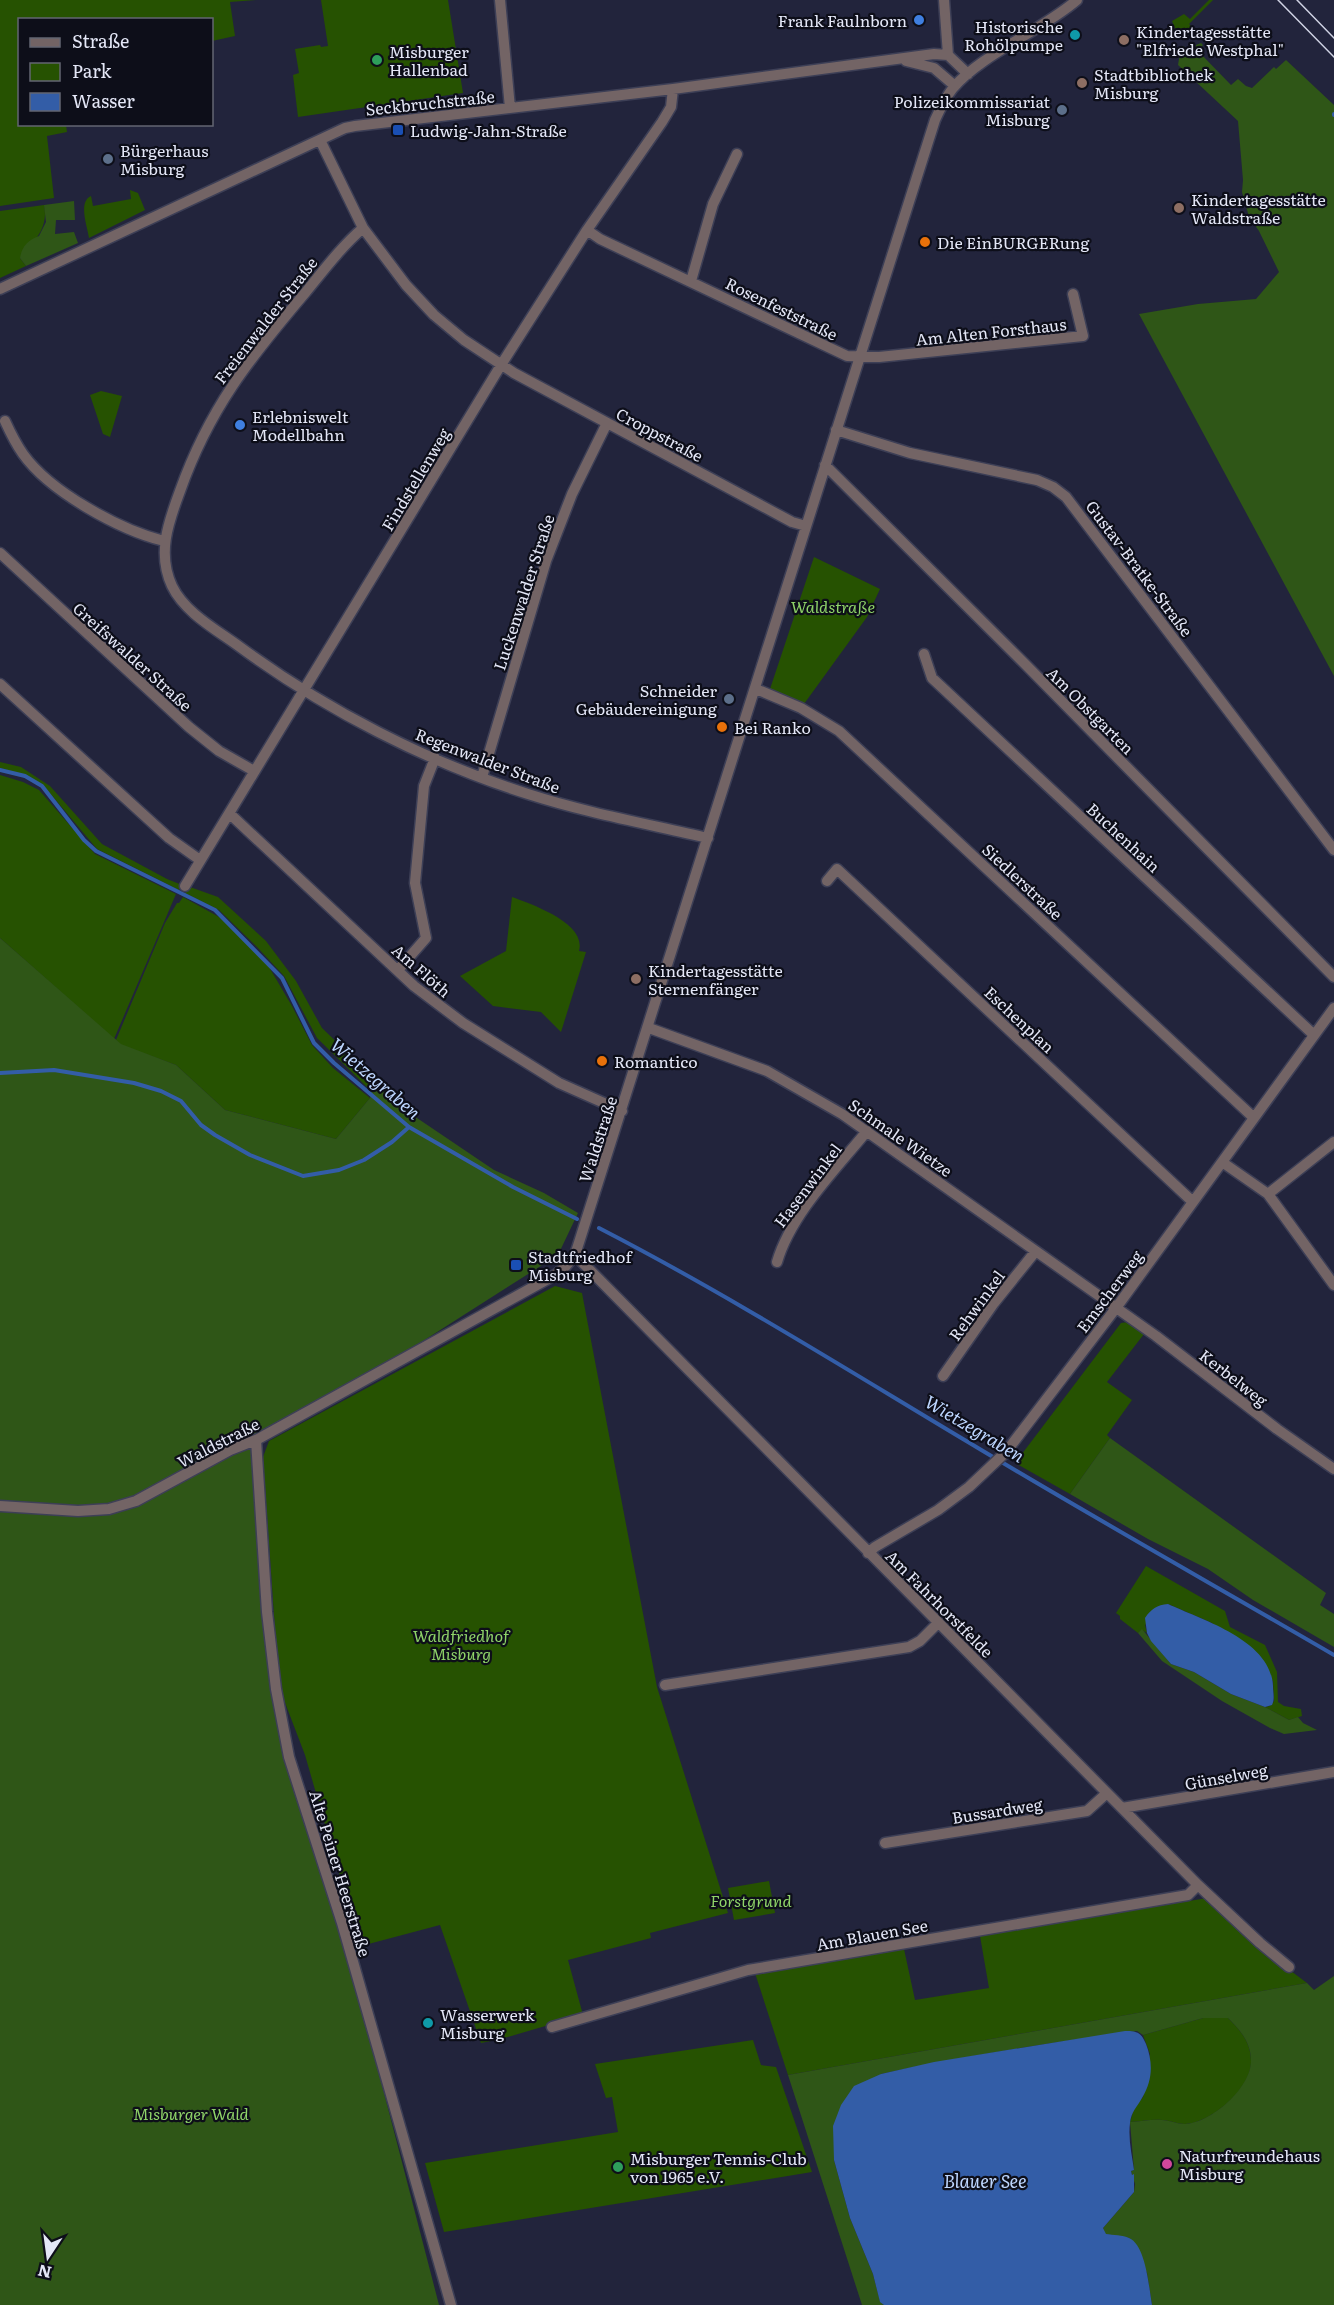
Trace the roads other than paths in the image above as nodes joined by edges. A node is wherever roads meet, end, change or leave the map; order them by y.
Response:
1 (500, 0) edge
2 (944, 0) edge
3 (1077, 0) edge
4 (948, 55) junction
5 (897, 60) junction
6 (968, 74) junction
7 (955, 86) junction
8 (673, 89) junction
9 (510, 108) junction
10 (320, 140) junction
11 (737, 154) dead end
12 (363, 228) junction
13 (587, 230) junction
14 (692, 281) junction
15 (0, 289) edge
16 (1073, 294) dead end
17 (860, 356) junction
18 (501, 365) junction
19 (4, 421) dead end
20 (607, 423) junction
21 (836, 430) junction
22 (825, 465) junction
23 (806, 526) junction
24 (165, 541) junction
25 (0, 553) edge
26 (924, 654) dead end
27 (0, 684) edge
28 (756, 689) junction
29 (303, 690) junction
30 (435, 758) junction
31 (254, 771) junction
32 (482, 777) junction
33 (230, 814) junction
34 (708, 838) junction
35 (1334, 850) edge
36 (200, 860) junction
37 (826, 881) dead end
38 (184, 886) dead end
39 (398, 970) junction
40 (1334, 977) edge
41 (1334, 1008) edge
42 (649, 1028) junction
43 (1314, 1035) junction
44 (622, 1111) junction
45 (1253, 1118) junction
46 (867, 1131) junction
47 (1334, 1142) edge
48 (1222, 1162) junction
49 (1268, 1194) junction
50 (1193, 1202) junction
51 (1035, 1252) junction
52 (575, 1255) junction
53 (777, 1262) dead end
54 (1334, 1285) edge
55 (1116, 1308) junction
56 (943, 1376) dead end
57 (256, 1440) junction
58 (1334, 1469) edge
59 (0, 1506) edge
60 (868, 1553) junction
61 (938, 1623) junction
62 (665, 1685) dead end
63 (1334, 1772) edge
64 (1107, 1793) junction
65 (1122, 1808) junction
66 (885, 1843) dead end
67 (1198, 1885) junction
68 (1289, 1966) dead end
69 (552, 2027) dead end
70 (451, 2305) edge

1 - 9 street
2 - 4 street
3 - 6 street, Waldstraße
4 - 5 street, Seckbruchstraße
4 - 6 street
5 - 7 street, Seckbruchstraße
5 - 8 street, Seckbruchstraße
6 - 7 street, Waldstraße
7 - 17 street, Waldstraße
8 - 9 street, Seckbruchstraße
8 - 13 street, Findstellenweg
9 - 10 street, Seckbruchstraße
10 - 12 street, Croppstraße
10 - 15 street, Seckbruchstraße
11 - 14 street
12 - 18 street, Croppstraße
12 - 24 street, Freienwalder Straße
13 - 14 street, Rosenfeststraße
13 - 18 street, Findstellenweg
14 - 17 street, Rosenfeststraße
16 - 17 street, Am Alten Forsthaus
17 - 21 street, Waldstraße
18 - 20 street, Croppstraße
18 - 29 street, Findstellenweg
19 - 24 street
20 - 23 street, Croppstraße
20 - 32 street, Luckenwalder Straße
21 - 22 street, Waldstraße
21 - 35 street, Gustav-Bratke-Straße
22 - 23 street, Waldstraße
22 - 40 street, Am Obstgarten
23 - 28 street, Waldstraße
24 - 29 street, Freienwalder Straße
25 - 31 street, Greifswalder Straße
26 - 43 street, Buchenhain
27 - 36 street
28 - 34 street, Waldstraße
28 - 45 street, Siedlerstraße
29 - 30 street, Regenwalder Straße
29 - 31 street, Findstellenweg
30 - 32 street, Regenwalder Straße
30 - 39 street
31 - 33 street, Findstellenweg
32 - 34 street, Regenwalder Straße
33 - 36 street, Findstellenweg
33 - 39 street, Am Flöth
34 - 42 street, Waldstraße
36 - 38 street, Findstellenweg
37 - 50 street, Eschenplan
39 - 44 street, Am Flöth
41 - 43 street, Emscherweg
42 - 44 street, Waldstraße
42 - 46 street, Schmale Wietze
43 - 45 street, Emscherweg
44 - 52 street, Waldstraße
45 - 48 street, Emscherweg
46 - 51 street, Schmale Wietze
46 - 53 street, Hasenwinkel
47 - 49 street
48 - 49 street
48 - 50 street, Emscherweg
49 - 54 street
50 - 55 street, Emscherweg
51 - 55 street, Schmale Wietze
51 - 56 street, Rehwinkel
52 - 57 street, Waldstraße
52 - 60 street, Am Fahrhorstfelde
55 - 58 street, Kerbelweg
55 - 60 street, Emscherweg
57 - 59 street, Waldstraße
57 - 70 street, Alte Peiner Heerstraße
60 - 61 street, Am Fahrhorstfelde
61 - 62 street
61 - 64 street, Am Fahrhorstfelde
63 - 65 street, Günselweg
64 - 65 street, Am Fahrhorstfelde
64 - 66 street, Bussardweg
65 - 67 street, Am Fahrhorstfelde
67 - 68 street, Am Fahrhorstfelde
67 - 69 street, Am Blauen See

